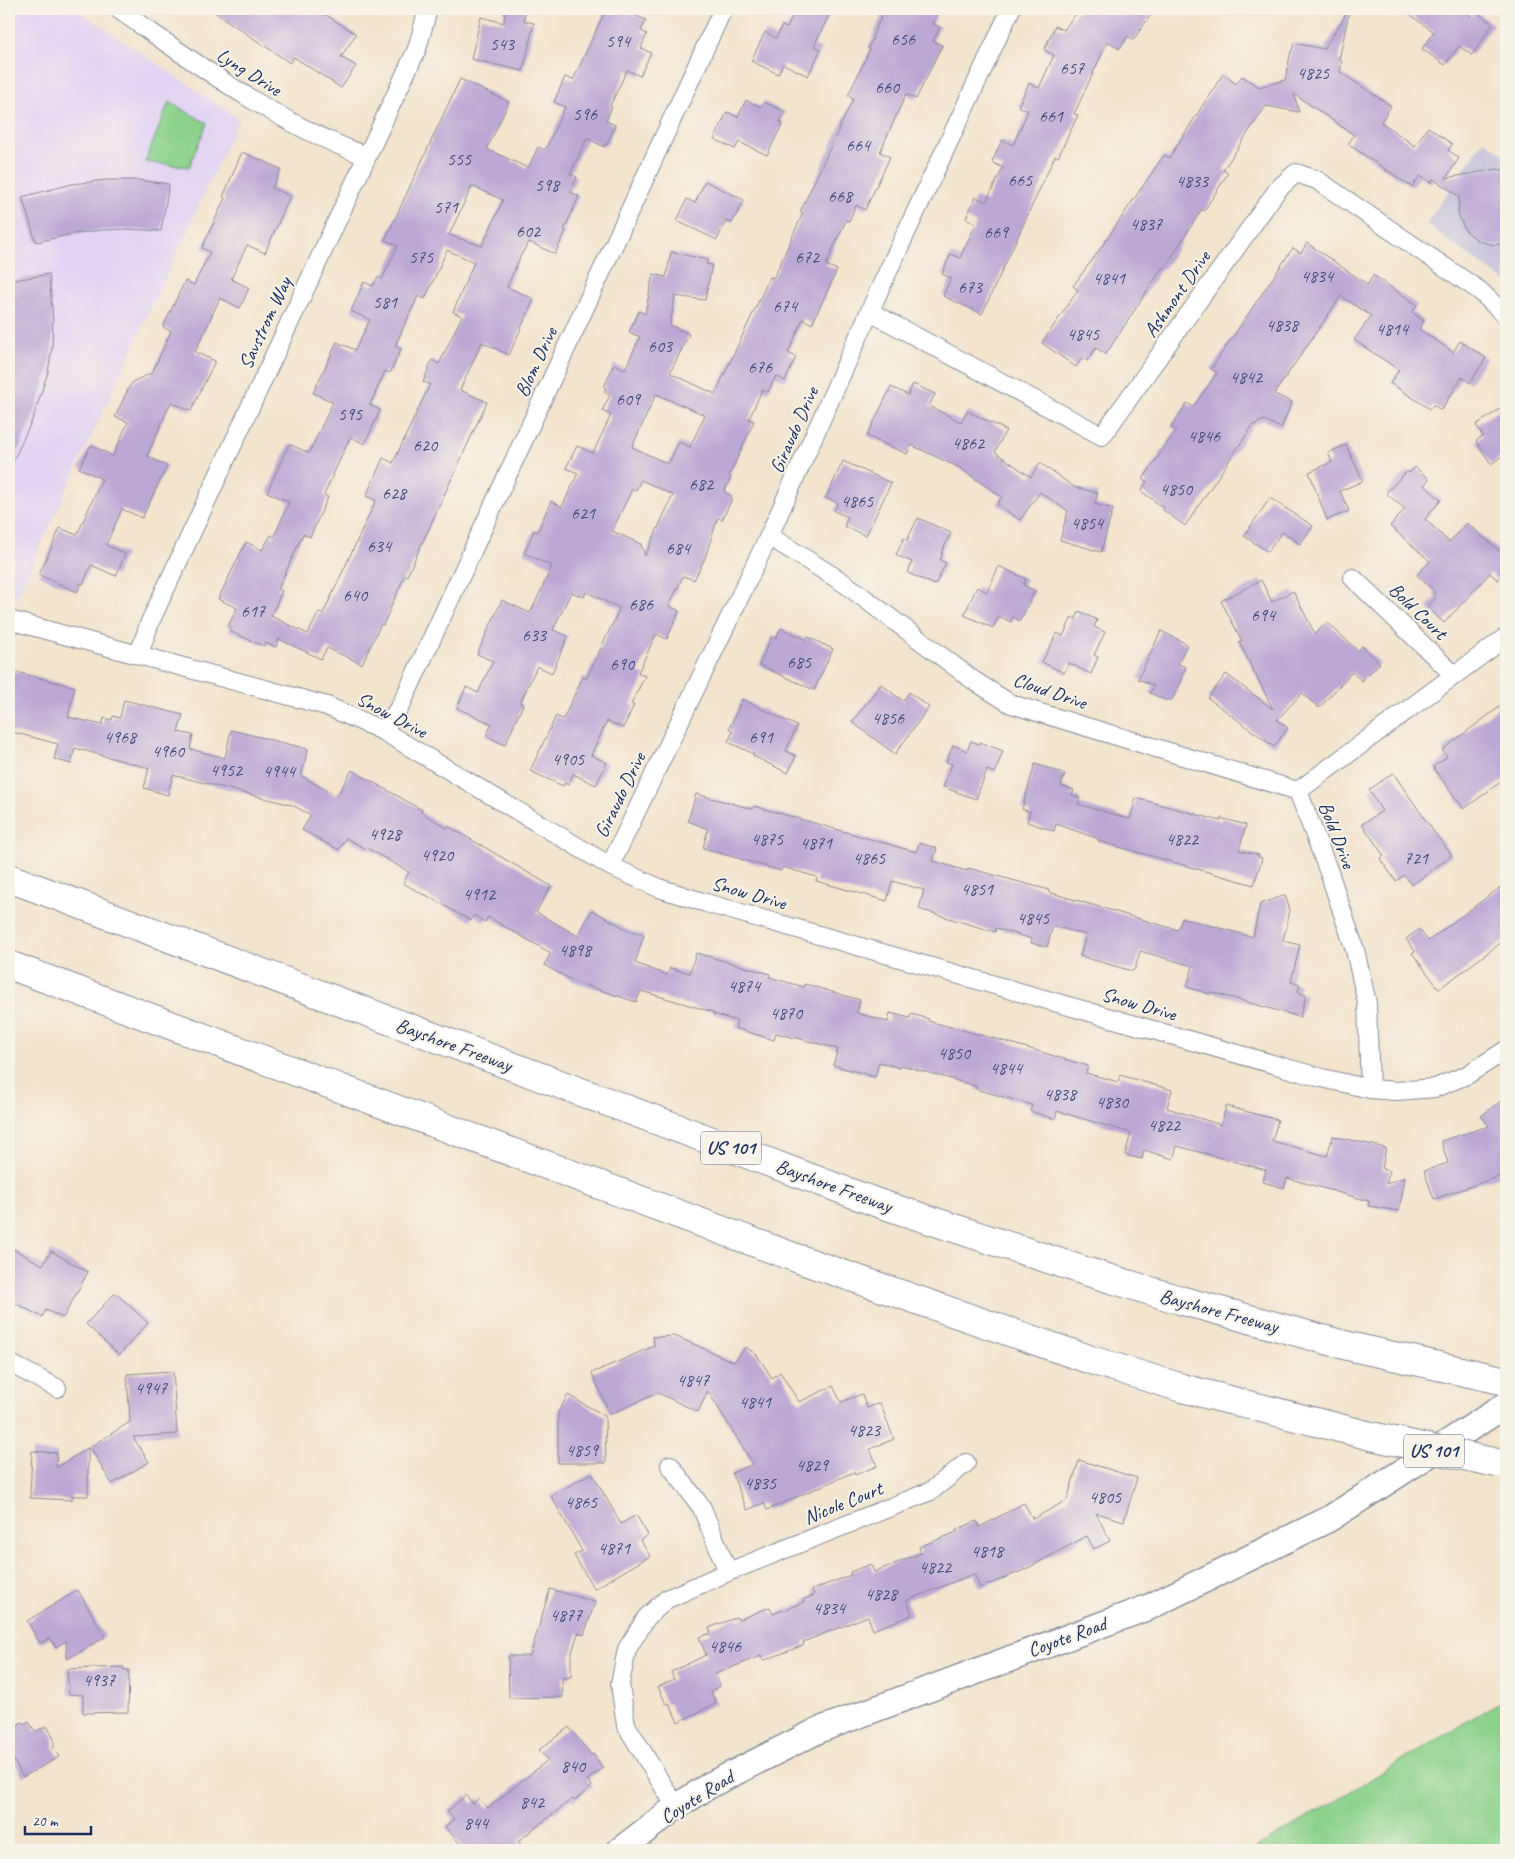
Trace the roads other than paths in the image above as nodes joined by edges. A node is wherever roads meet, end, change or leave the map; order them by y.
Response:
1 (118, 9) edge
2 (428, 9) edge
3 (723, 9) edge
4 (1011, 9) edge
5 (366, 156) junction
6 (870, 312) junction
7 (1506, 316) edge
8 (770, 536) junction
9 (1353, 578) dead end
10 (9, 620) edge
11 (1506, 637) edge
12 (139, 654) junction
13 (1454, 675) junction
14 (383, 731) junction
15 (1298, 791) junction
16 (610, 866) junction
17 (9, 878) edge
18 (9, 965) edge
19 (1506, 1050) edge
20 (1370, 1089) junction
21 (9, 1363) edge
22 (1506, 1381) edge
23 (58, 1388) dead end
24 (1506, 1405) edge
25 (966, 1463) dead end
26 (1501, 1464) edge
27 (670, 1465) dead end
28 (728, 1572) junction
29 (676, 1807) junction
30 (620, 1850) edge

1 - 5 street, Lyng Drive
2 - 5 street, Savstrom Way
3 - 14 street, Blom Drive
4 - 6 street, Giraudo Drive
5 - 12 street, Savstrom Way
6 - 7 street, Ashmont Drive
6 - 8 street, Giraudo Drive
8 - 15 street, Cloud Drive
8 - 16 street, Giraudo Drive
9 - 13 street, Bold Court
10 - 12 street, Snow Drive
11 - 13 street, Bold Drive
12 - 14 street, Snow Drive
13 - 15 street, Bold Drive
14 - 16 street, Snow Drive
15 - 20 street, Bold Drive
16 - 20 street, Snow Drive
17 - 22 highway, Bayshore Freeway / US 101
18 - 26 highway, US 101, bridge
19 - 20 street, Snow Drive
21 - 23 street
24 - 29 street, Coyote Road
25 - 28 street, Nicole Court
27 - 28 street
28 - 29 street, Nicole Court
29 - 30 street, Coyote Road

